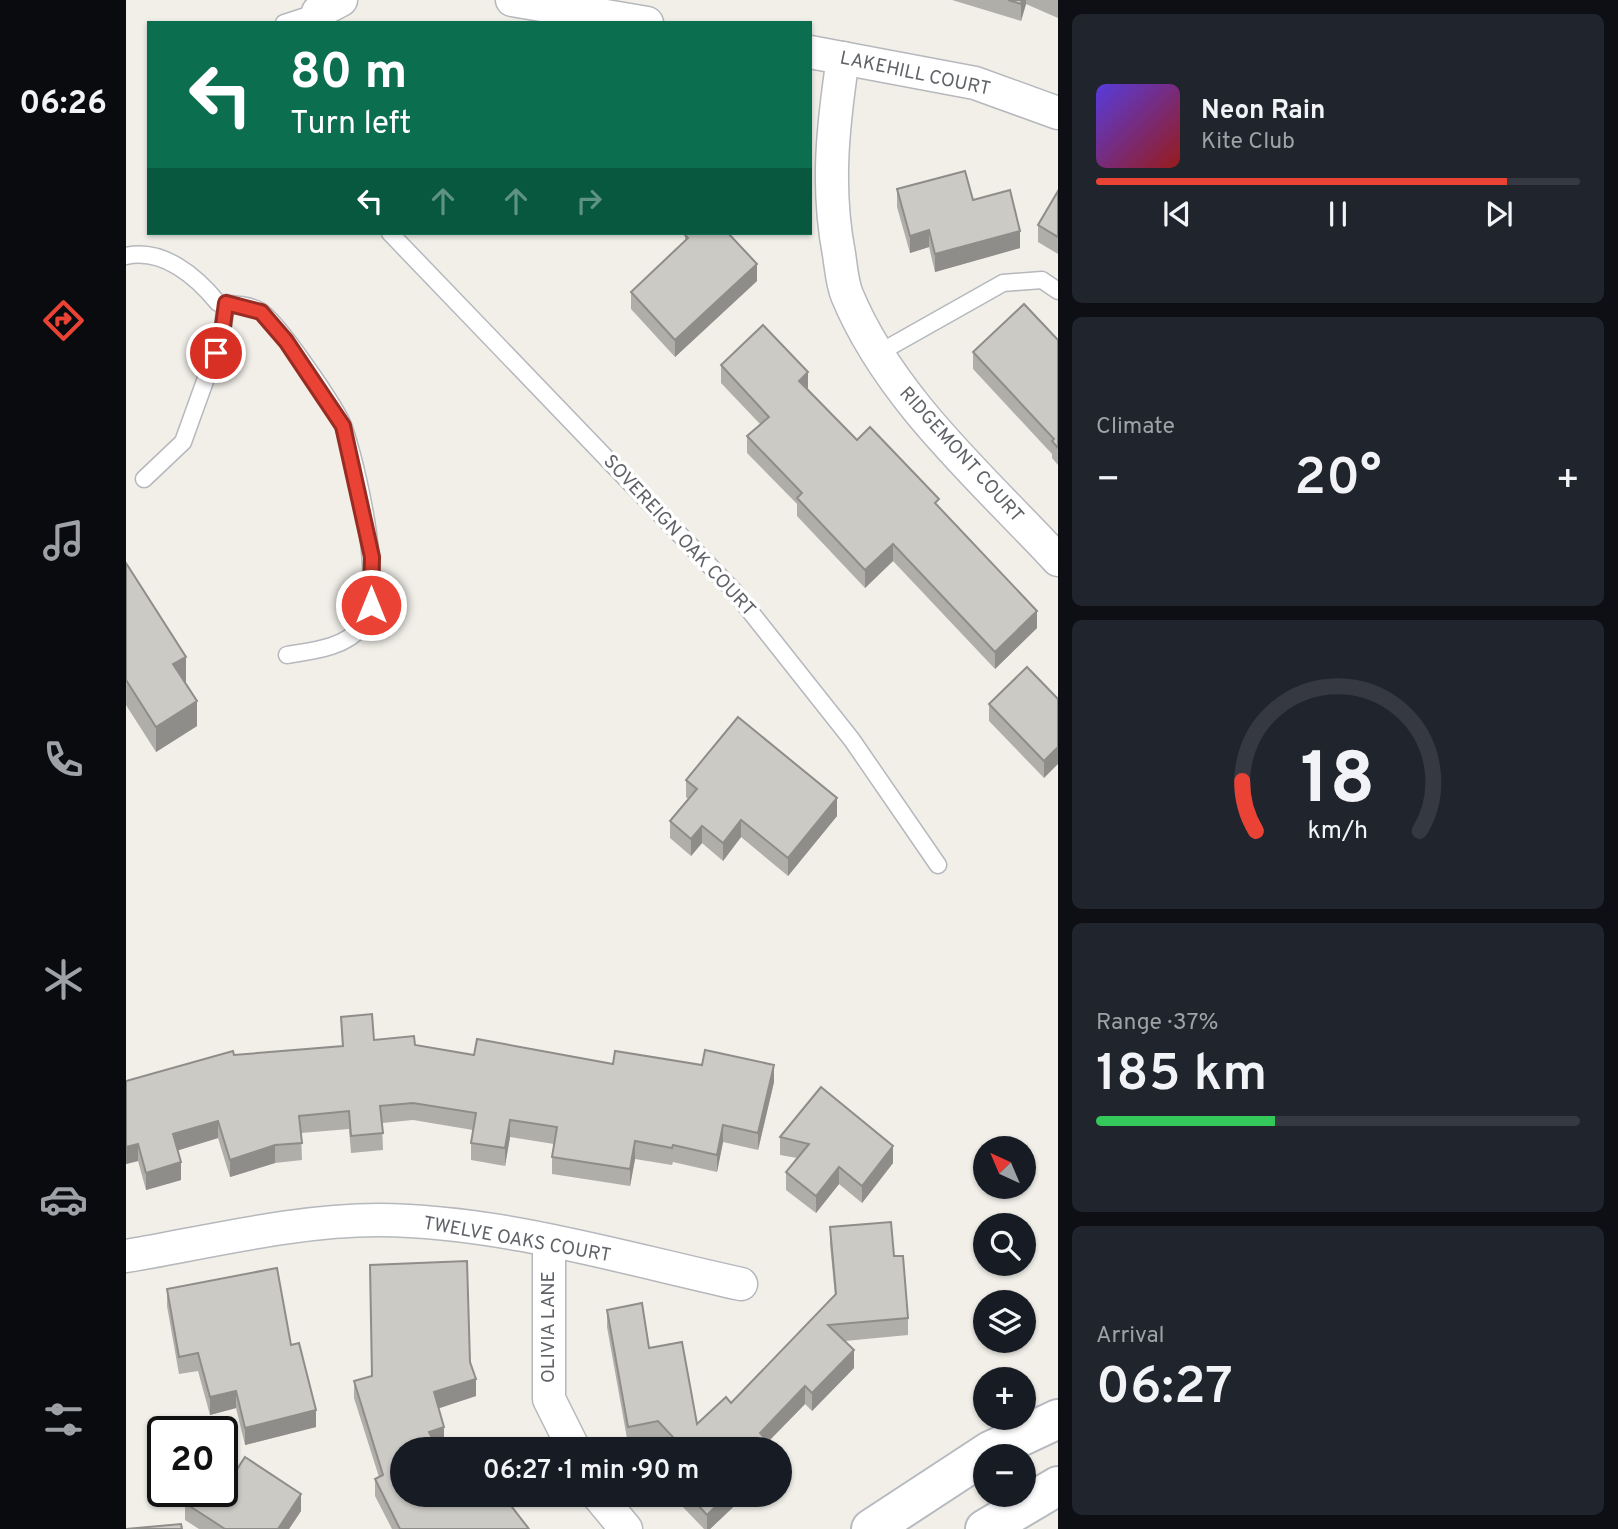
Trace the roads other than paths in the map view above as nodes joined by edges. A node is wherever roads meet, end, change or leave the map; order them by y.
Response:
1 (512, 0) edge
2 (329, 6) edge
3 (289, 21) edge
4 (635, 21) edge
5 (812, 52) edge
6 (843, 58) junction
7 (1058, 113) edge
8 (392, 235) edge
9 (126, 256) edge
10 (1058, 291) edge
11 (226, 303) junction
12 (877, 354) junction
13 (144, 479) dead end
14 (1058, 560) edge
15 (287, 655) dead end
16 (938, 865) dead end
17 (549, 1241) junction
18 (126, 1256) edge
19 (741, 1284) dead end
20 (1058, 1419) edge
21 (568, 1437) edge
22 (1058, 1486) edge
23 (608, 1507) edge
24 (626, 1529) edge
25 (871, 1529) edge
26 (985, 1529) edge

1 - 4 street
2 - 3 lane
5 - 6 street, LAKEHILL COURT
6 - 7 street, LAKEHILL COURT
6 - 12 street, RIDGEMONT COURT
8 - 16 lane, SOVEREIGN OAK COURT
9 - 11 lane
10 - 12 lane
11 - 13 lane
11 - 15 lane
12 - 14 street, RIDGEMONT COURT
17 - 18 street, TWELVE OAKS COURT
17 - 19 street, TWELVE OAKS COURT
17 - 21 street, OLIVIA LANE
20 - 25 main road
22 - 26 main road
23 - 24 street

